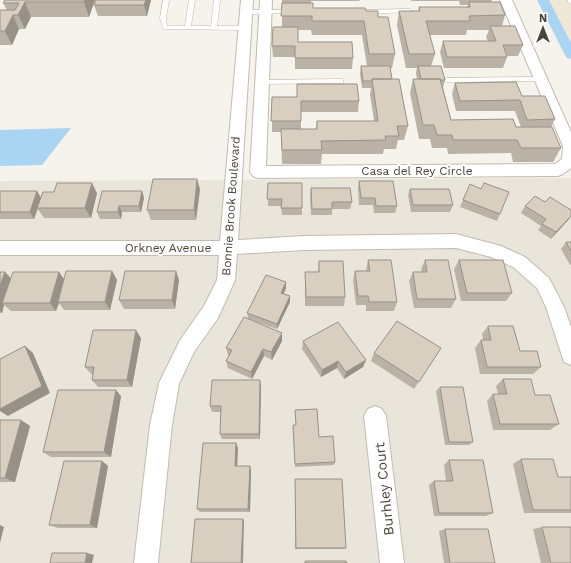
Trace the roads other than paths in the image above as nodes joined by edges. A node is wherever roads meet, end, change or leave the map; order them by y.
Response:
1 (166, 0) edge
2 (192, 0) edge
3 (217, 0) edge
4 (246, 6) edge
5 (266, 6) edge
6 (507, 7) edge
7 (416, 11) edge
8 (297, 12) edge
9 (360, 12) edge
10 (188, 28) junction
11 (214, 28) junction
12 (244, 28) junction
13 (541, 79) junction
14 (447, 80) dead end
15 (341, 81) dead end
16 (262, 82) junction
17 (0, 248) edge
18 (228, 248) junction
19 (571, 356) edge
20 (375, 416) dead end
21 (146, 563) edge
22 (392, 563) edge

1 - 10 lane
2 - 10 lane
3 - 11 lane
4 - 5 lane
4 - 12 street, Bonnie Brook Boulevard
5 - 8 lane
5 - 16 street, Casa del Rey Circle
6 - 13 street, Casa del Rey Circle
7 - 9 lane
10 - 11 lane
11 - 12 lane
12 - 18 street, Bonnie Brook Boulevard
13 - 14 lane
13 - 16 street, Casa del Rey Circle
15 - 16 lane
17 - 18 street, Orkney Avenue
18 - 19 street, Orkney Avenue
18 - 21 street, Bonnie Brook Boulevard
20 - 22 street, Burhley Court

